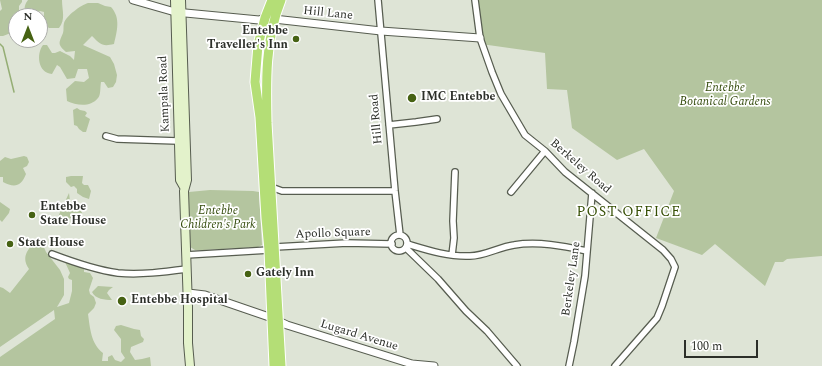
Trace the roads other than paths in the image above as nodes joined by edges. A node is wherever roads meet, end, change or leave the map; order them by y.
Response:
1 (133, 0) edge
2 (175, 0) edge
3 (181, 0) edge
4 (272, 0) edge
5 (281, 0) edge
6 (378, 0) edge
7 (475, 0) edge
8 (178, 12) junction
9 (269, 18) junction
10 (381, 31) junction
11 (480, 38) junction
12 (437, 119) dead end
13 (389, 124) junction
14 (106, 136) dead end
15 (178, 141) junction
16 (545, 151) junction
17 (455, 172) dead end
18 (184, 187) junction
19 (271, 187) junction
20 (395, 191) junction
21 (511, 192) dead end
22 (592, 193) junction
23 (400, 235) junction
24 (392, 244) junction
25 (406, 246) junction
26 (272, 249) junction
27 (587, 251) junction
28 (52, 254) dead end
29 (186, 255) junction
30 (452, 255) junction
31 (186, 268) junction
32 (188, 293) junction
33 (276, 320) junction
34 (190, 366) edge
35 (274, 366) edge
36 (281, 366) edge
37 (434, 366) edge
38 (517, 366) edge
39 (569, 366) edge
40 (615, 366) edge

1 - 8 street, Hill Lane
2 - 8 main road, Kampala Road
3 - 8 main road, Kampala Road
4 - 9 highway
5 - 9 highway
6 - 10 street, Hill Road
7 - 11 street, Berkeley Road
8 - 9 street, Hill Lane
8 - 15 main road, Kampala Road
8 - 18 main road, Kampala Road
9 - 10 street, Hill Lane
9 - 19 highway
9 - 26 highway
10 - 11 street, Hill Lane
10 - 13 street, Hill Road
11 - 16 street, Berkeley Road
12 - 13 street
13 - 20 street, Hill Road
14 - 15 street
15 - 18 main road, Kampala Road
16 - 21 street
16 - 22 street, Berkeley Road
17 - 30 street
18 - 29 main road, Kampala Road
19 - 20 street
19 - 26 highway
20 - 23 street, Hill Road
22 - 27 street, Berkeley Lane
22 - 40 street, Berkeley Road
23 - 24 street
23 - 25 street
24 - 25 street
24 - 26 street, Apollo Square
25 - 30 street
25 - 38 street
26 - 29 street, Apollo Square
26 - 33 highway
27 - 30 street
27 - 39 street, Berkeley Lane
28 - 31 street
29 - 31 main road, Kampala Road
31 - 32 main road, Kampala Road
32 - 33 street, Lugard Avenue
32 - 34 main road, Kampala Road
33 - 35 highway
33 - 36 highway
33 - 37 street, Lugard Avenue

